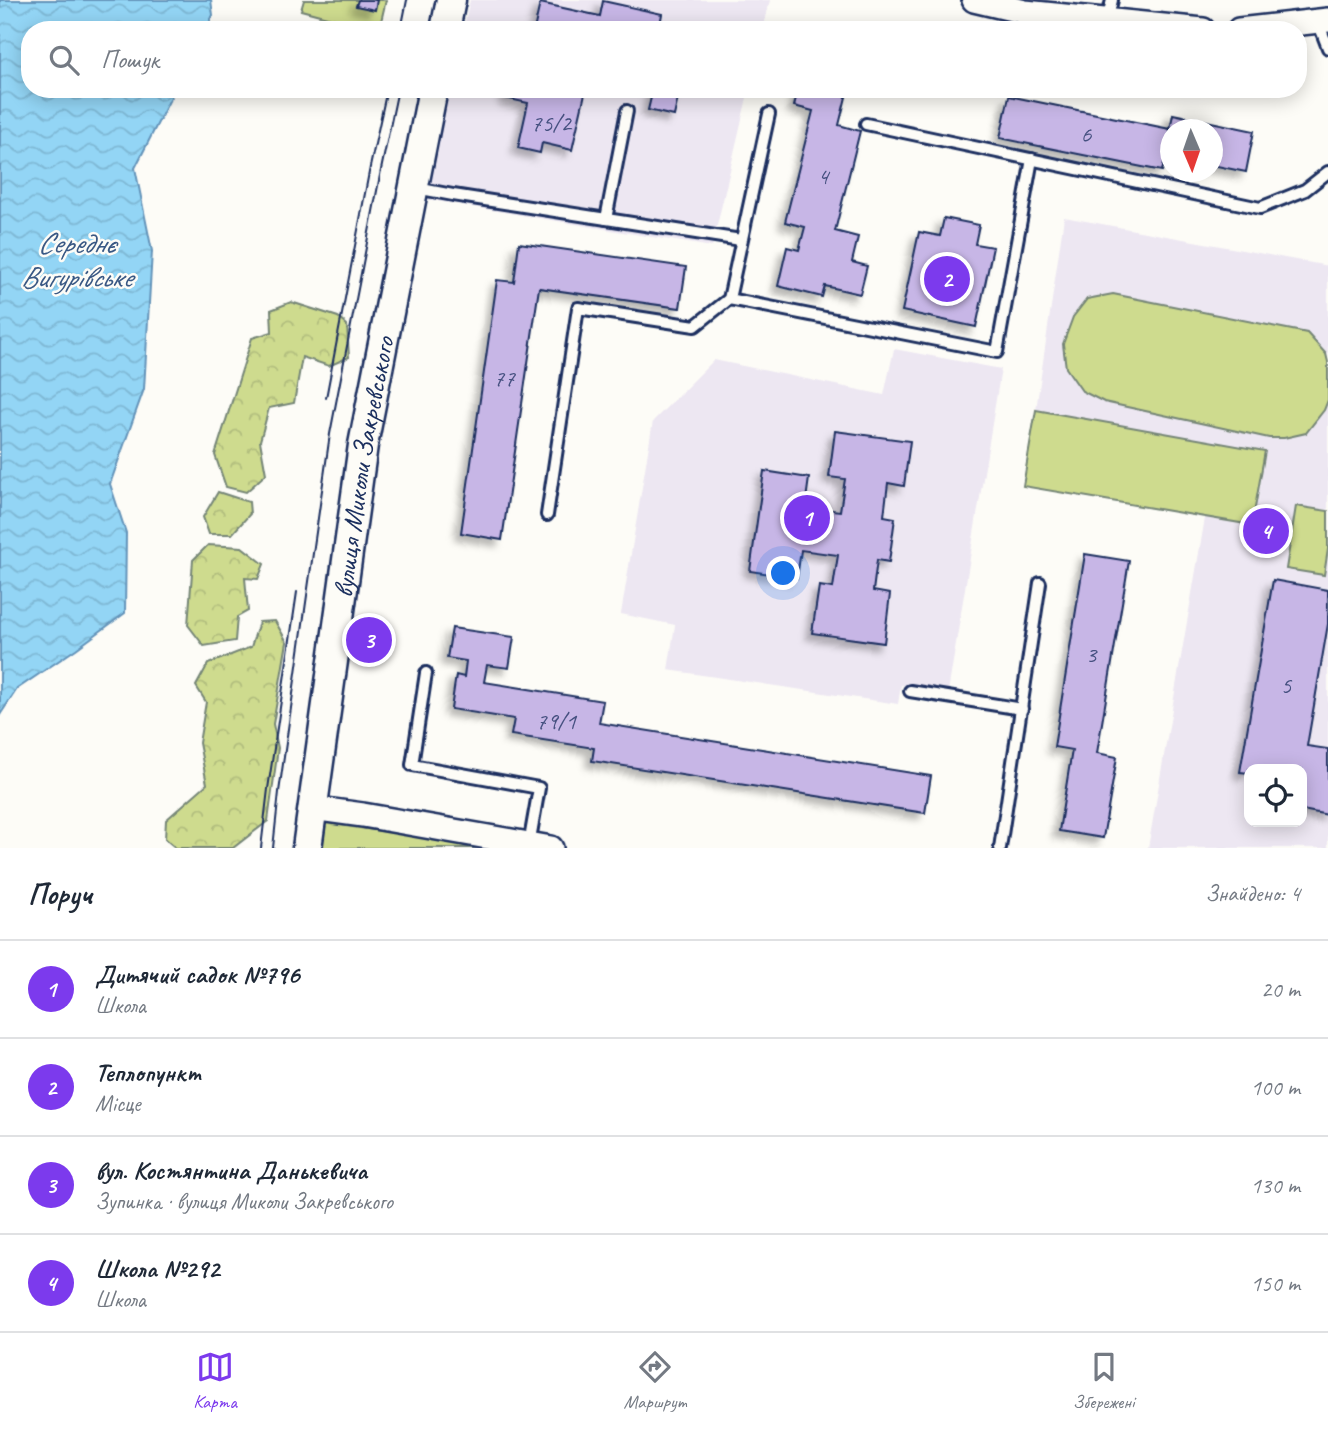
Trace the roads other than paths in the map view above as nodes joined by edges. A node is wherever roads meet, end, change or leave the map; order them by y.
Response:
1 (451, 0) edge
2 (974, 0) edge
3 (1109, 11) edge
4 (446, 21) edge
5 (1158, 21) edge
6 (1323, 21) edge
7 (1328, 48) edge
8 (431, 98) edge
9 (626, 111) dead end
10 (769, 114) dead end
11 (866, 124) dead end
12 (1032, 159) junction
13 (1328, 172) edge
14 (414, 187) junction
15 (606, 219) junction
16 (741, 240) junction
17 (729, 299) junction
18 (547, 515) dead end
19 (1040, 583) dead end
20 (426, 673) dead end
21 (910, 691) dead end
22 (1021, 709) junction
23 (312, 808) junction
24 (540, 846) edge
25 (307, 848) edge
26 (1000, 848) edge

1 - 4 street
2 - 3 street
3 - 5 street
6 - 7 lane
8 - 14 street, вулиця Миколи Закревського
9 - 15 lane
10 - 16 lane
11 - 12 lane
12 - 13 lane
12 - 17 lane
14 - 15 lane
14 - 23 street, вулиця Миколи Закревського
15 - 16 lane
16 - 17 lane
17 - 18 lane
19 - 22 lane
20 - 24 lane
21 - 22 lane
22 - 26 lane
23 - 24 street
23 - 25 street, вулиця Миколи Закревського

